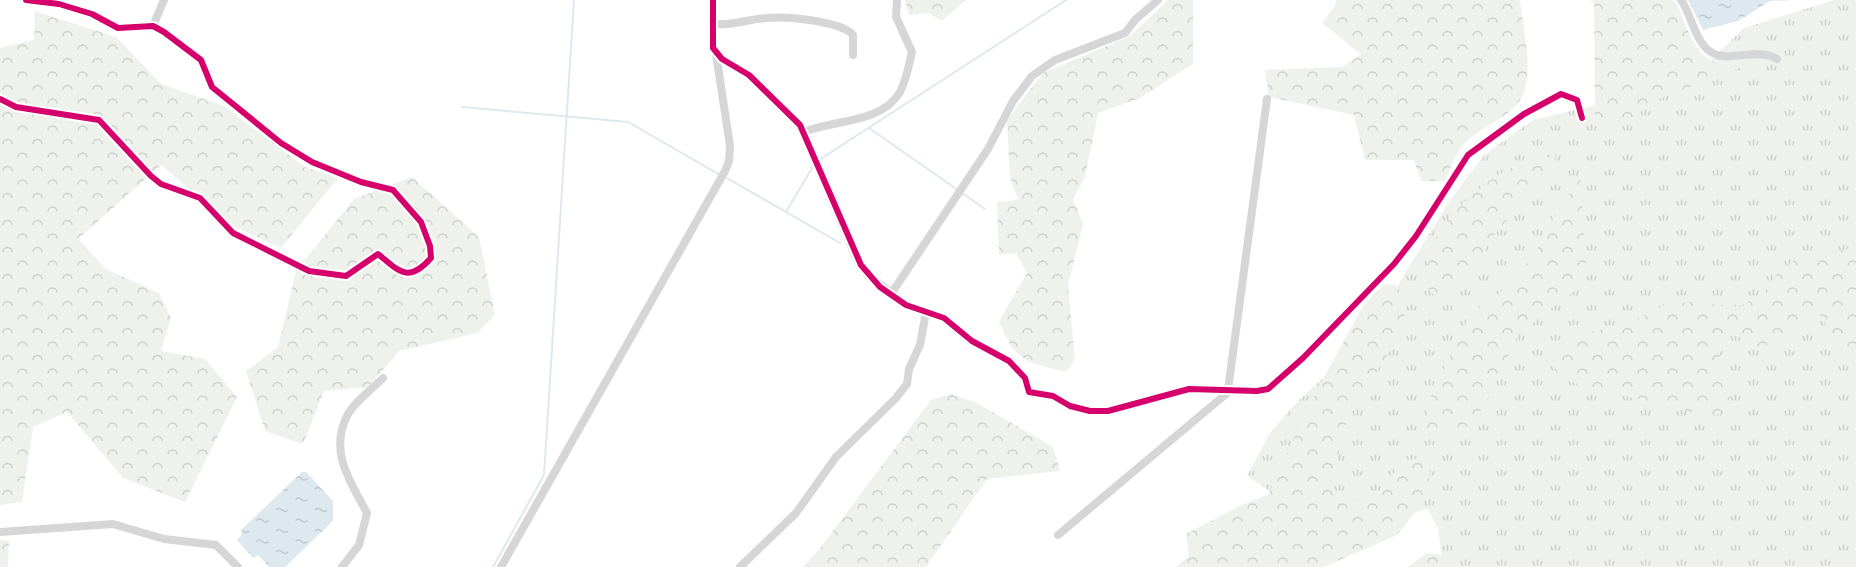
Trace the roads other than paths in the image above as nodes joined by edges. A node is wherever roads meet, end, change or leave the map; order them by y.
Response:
1 (26, 0) edge
2 (164, 0) edge
3 (713, 0) edge
4 (897, 0) edge
5 (1158, 0) edge
6 (1681, 0) edge
7 (712, 24) junction
8 (153, 26) junction
9 (716, 54) junction
10 (853, 55) dead end
11 (1777, 59) dead end
12 (0, 99) edge
13 (1267, 99) dead end
14 (1582, 118) dead end
15 (804, 132) junction
16 (891, 294) junction
17 (926, 312) junction
18 (383, 378) dead end
19 (1230, 390) junction
20 (1029, 392) joint
21 (0, 532) edge
22 (1058, 535) dead end
23 (235, 564) edge
24 (342, 567) edge
25 (501, 567) edge
26 (740, 567) edge

1 - 8 street
2 - 8 street
3 - 7 street
4 - 15 street
5 - 16 street
6 - 11 street
7 - 9 street
7 - 10 street
8 - 12 street
9 - 15 street
9 - 25 street
13 - 19 street
14 - 19 street
15 - 16 street
16 - 17 street
17 - 20 street
17 - 26 street
18 - 24 street
19 - 20 street
19 - 22 street
21 - 23 street

